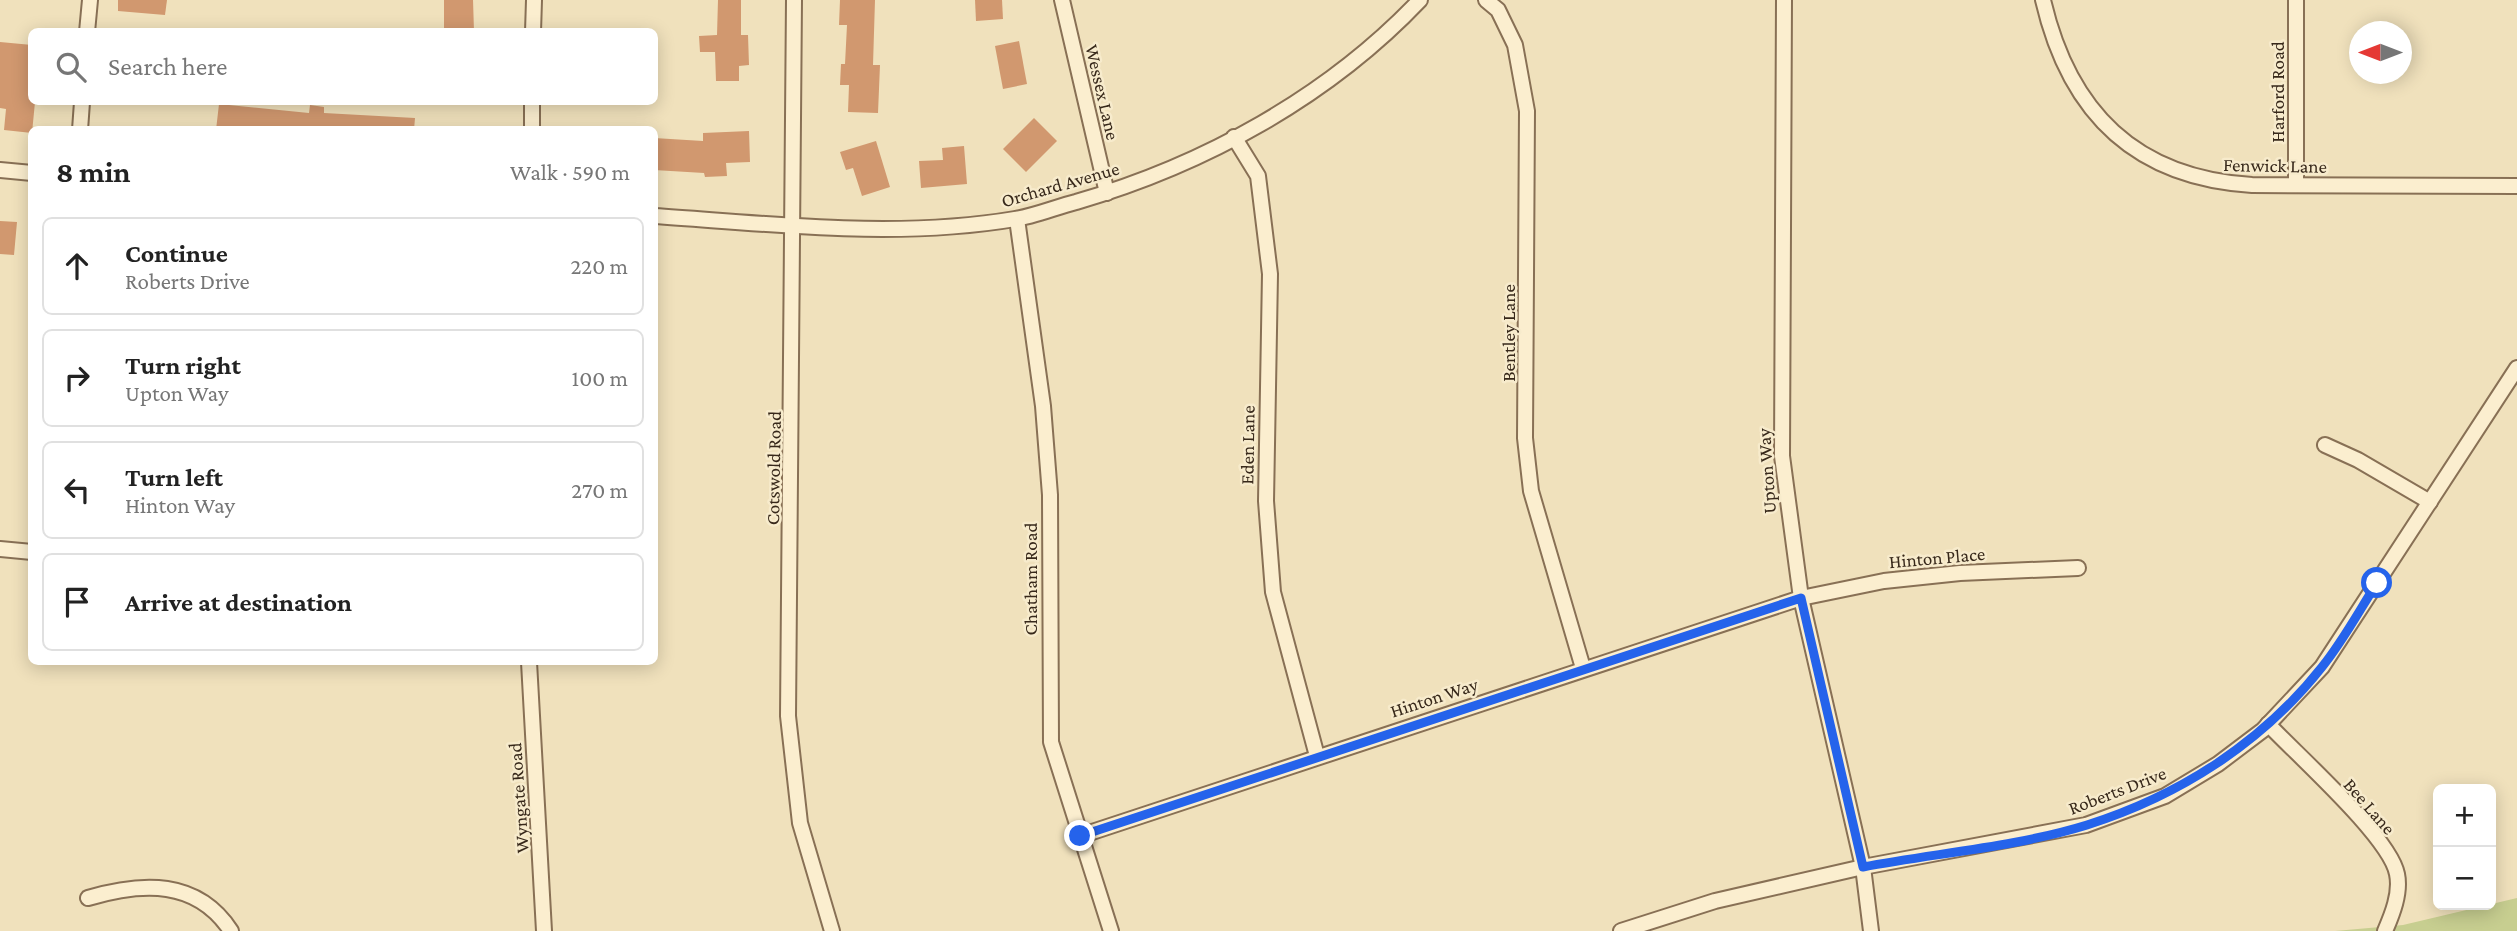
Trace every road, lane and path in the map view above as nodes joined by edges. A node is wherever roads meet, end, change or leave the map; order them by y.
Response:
1 (90, 0) edge
2 (534, 0) edge
3 (794, 0) edge
4 (1062, 0) edge
5 (1420, 0) edge
6 (1486, 0) edge
7 (1784, 0) edge
8 (2043, 0) edge
9 (2297, 0) edge
10 (87, 28) edge
11 (533, 28) edge
12 (82, 105) edge
13 (532, 105) edge
14 (80, 126) edge
15 (532, 126) edge
16 (1234, 137) junction
17 (0, 170) edge
18 (28, 173) edge
19 (2296, 184) junction
20 (2517, 186) edge
21 (1107, 193) junction
22 (658, 216) edge
23 (1017, 219) junction
24 (792, 225) junction
25 (2517, 368) edge
26 (2325, 445) dead end
27 (2430, 502) junction
28 (0, 549) edge
29 (28, 552) edge
30 (2078, 568) dead end
31 (1801, 598) junction
32 (529, 665) edge
33 (1583, 668) junction
34 (2268, 724) junction
35 (1317, 756) junction
36 (1080, 836) junction
37 (1863, 867) junction
38 (88, 898) dead end
39 (232, 931) edge
40 (544, 931) edge
41 (832, 931) edge
42 (1111, 931) edge
43 (1620, 931) edge
44 (1871, 931) edge
45 (2385, 931) edge

1 - 10 street
2 - 11 street
3 - 24 street, Cotswold Road
4 - 21 street, Wessex Lane
5 - 16 street, Orchard Avenue
6 - 33 street, Bentley Lane
7 - 31 street, Upton Way
8 - 19 street, Fenwick Lane
9 - 19 street, Harford Road
12 - 14 street
13 - 15 street
16 - 21 street, Orchard Avenue
16 - 35 street, Eden Lane
17 - 18 street
19 - 20 street, Fenwick Lane
21 - 23 street, Orchard Avenue
22 - 24 street, Orchard Avenue
23 - 24 street, Orchard Avenue
23 - 36 street, Chatham Road
24 - 41 street, Cotswold Road
25 - 27 street, Roberts Drive
26 - 27 street
27 - 34 street, Roberts Drive
28 - 29 street
30 - 31 street, Hinton Place
31 - 33 street, Hinton Way
31 - 37 street, Upton Way
32 - 40 street, Wyngate Road
33 - 35 street, Hinton Way
34 - 37 street, Roberts Drive
34 - 45 street, Bee Lane
35 - 36 street, Hinton Way
36 - 42 street, Chatham Road
37 - 43 street, Roberts Drive
37 - 44 street, Upton Way
38 - 39 street

